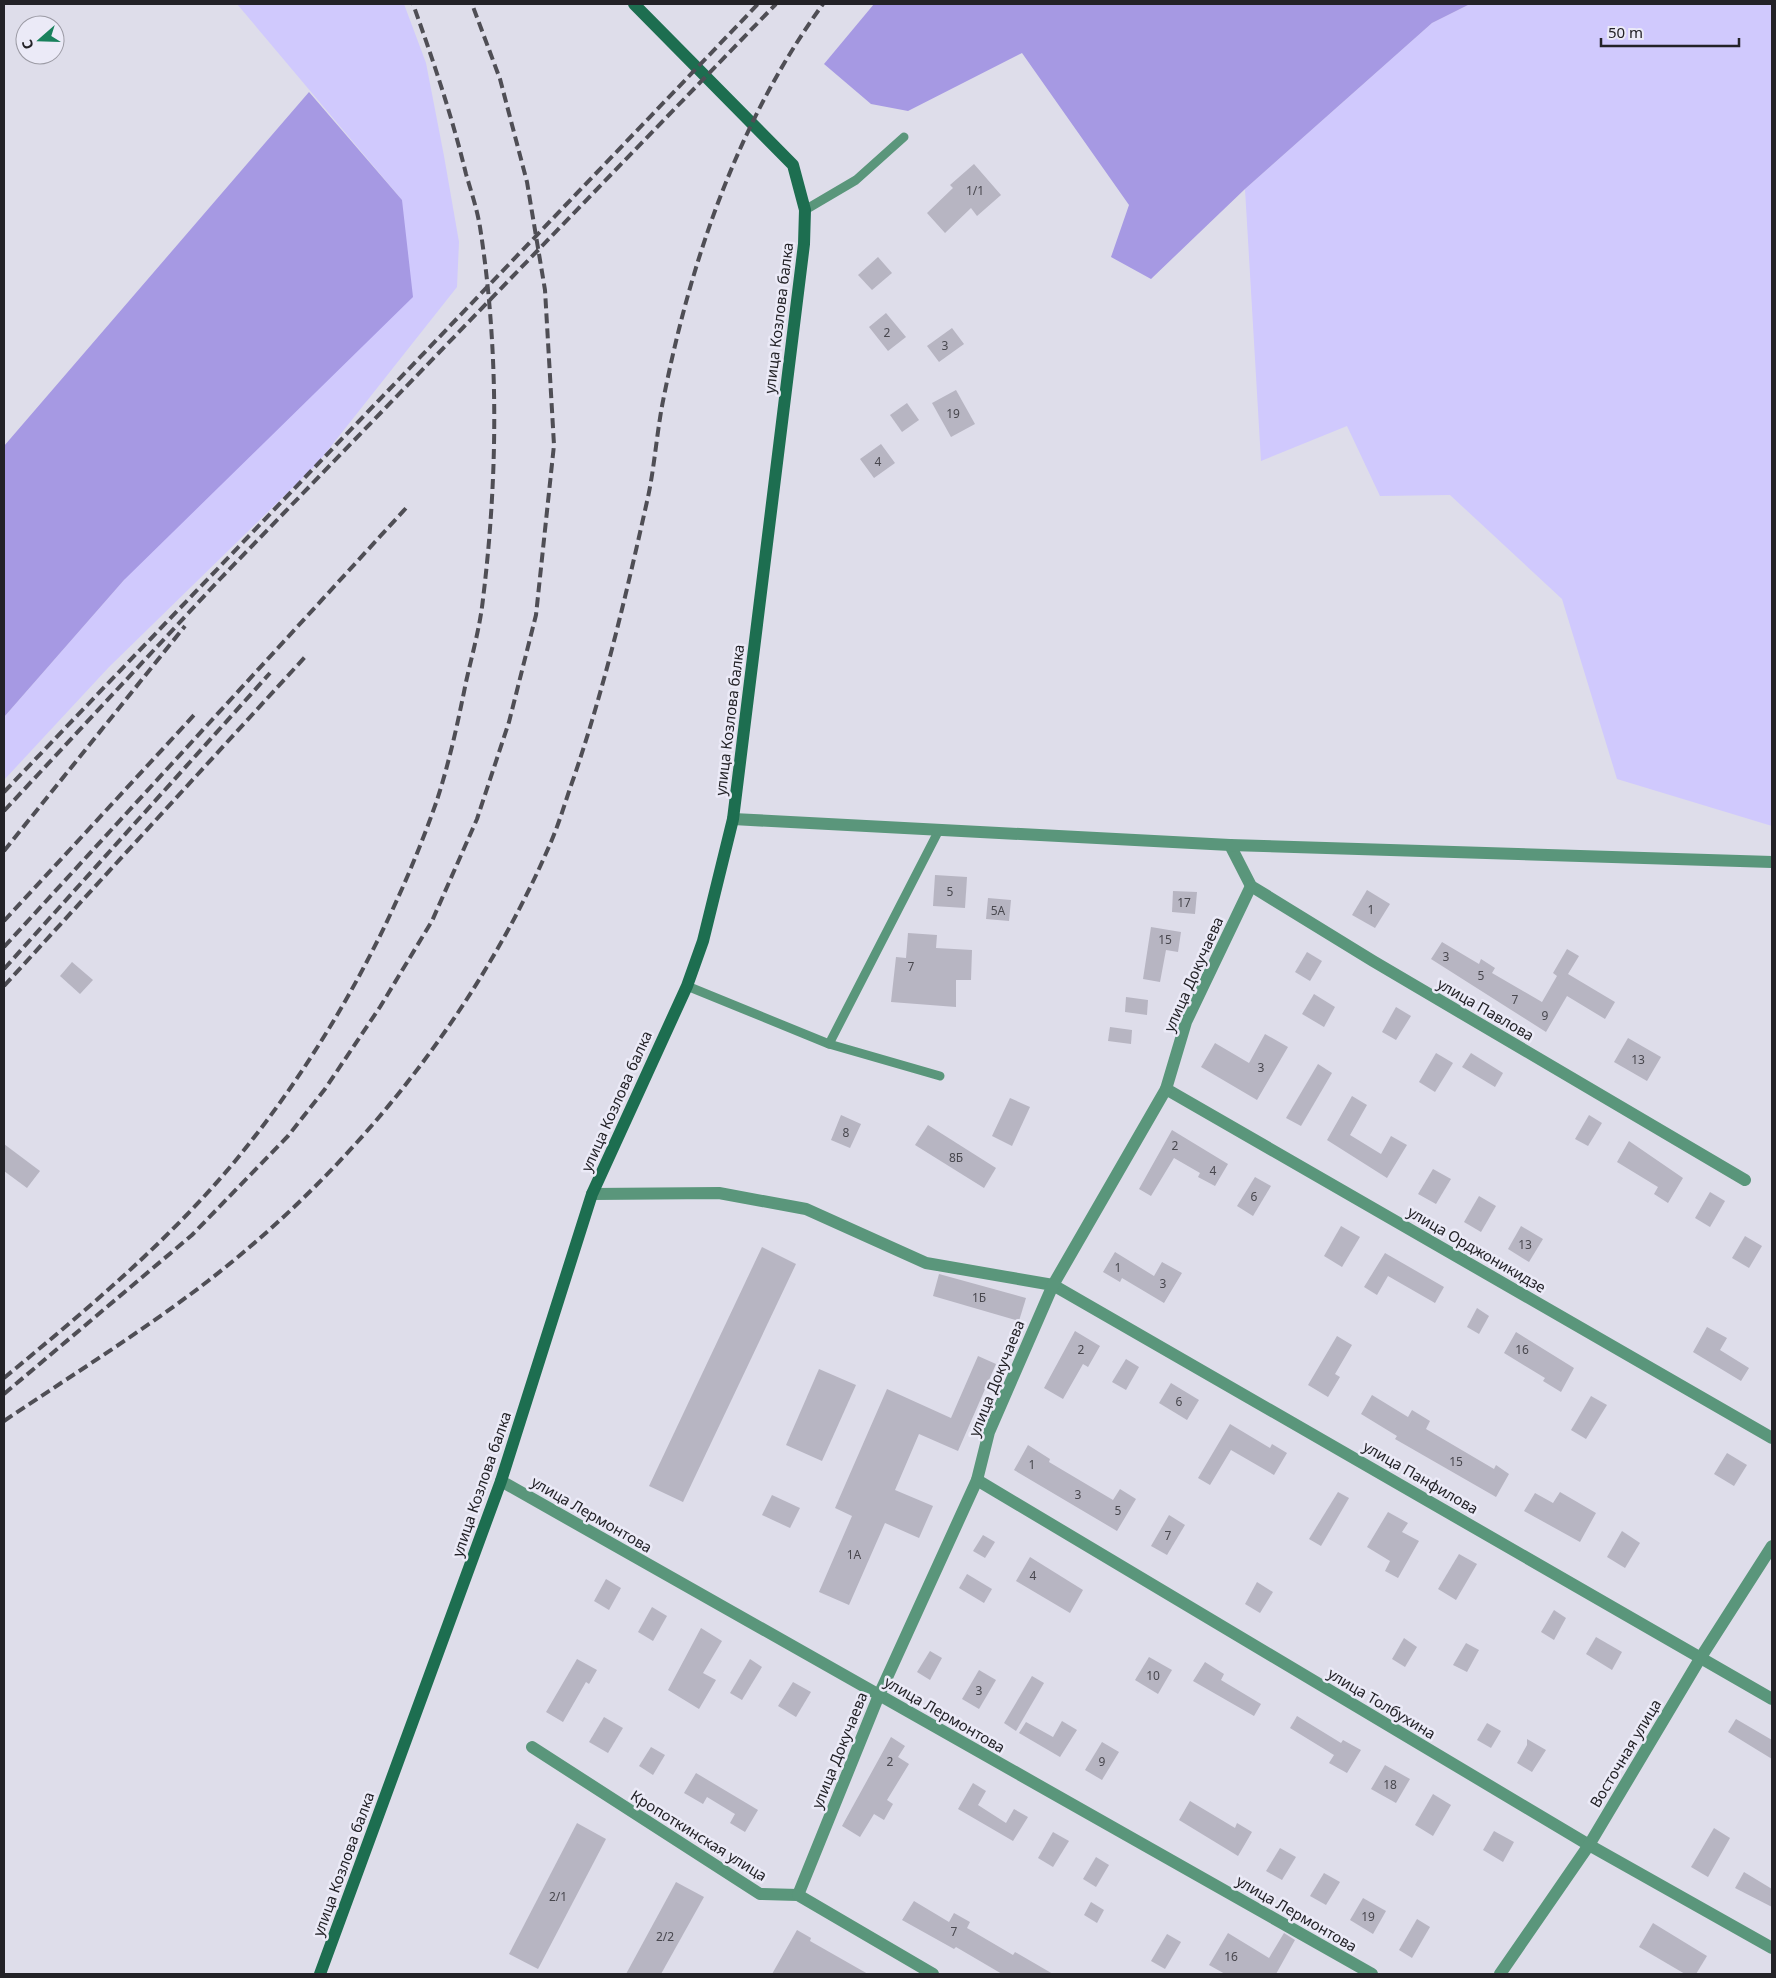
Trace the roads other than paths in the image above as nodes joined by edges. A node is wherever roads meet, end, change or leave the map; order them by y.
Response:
1 (634, 4) edge
2 (904, 137) dead end
3 (805, 210) junction
4 (733, 819) junction
5 (939, 830) junction
6 (1230, 845) junction
7 (1772, 862) edge
8 (1251, 886) junction
9 (687, 986) junction
10 (829, 1044) junction
11 (940, 1076) dead end
12 (1166, 1089) junction
13 (1745, 1180) dead end
14 (592, 1194) junction
15 (1053, 1284) junction
16 (1772, 1438) edge
17 (977, 1480) junction
18 (501, 1481) junction
19 (1772, 1546) edge
20 (1701, 1657) junction
21 (879, 1695) junction
22 (1772, 1699) edge
23 (532, 1748) dead end
24 (1589, 1845) junction
25 (798, 1895) junction
26 (1772, 1948) edge
27 (320, 1974) edge
28 (933, 1974) edge
29 (1372, 1974) edge
30 (1500, 1974) edge

1 - 3 main road, улица Козлова балка
2 - 3 lane
3 - 4 main road, улица Козлова балка
4 - 5 street
4 - 9 main road, улица Козлова балка
5 - 6 street
5 - 10 lane
6 - 7 street
6 - 8 street
8 - 12 street, улица Докучаева
8 - 13 street, улица Павлова
9 - 10 lane
9 - 14 main road, улица Козлова балка
10 - 11 lane
12 - 15 street, улица Докучаева
12 - 16 street, улица Орджоникидзе
14 - 15 street
14 - 18 main road, улица Козлова балка
15 - 17 street, улица Докучаева
15 - 20 street, улица Панфилова
17 - 21 street, улица Докучаева
17 - 24 street, улица Толбухина
18 - 21 street, улица Лермонтова
18 - 27 main road, улица Козлова балка
19 - 20 street, Восточная улица
20 - 22 street, улица Панфилова
20 - 24 street, Восточная улица
21 - 25 street, улица Докучаева
21 - 29 street, улица Лермонтова
23 - 25 street, Кропоткинская улица
24 - 26 street, улица Толбухина
24 - 30 street, Восточная улица
25 - 28 street, Кропоткинская улица

